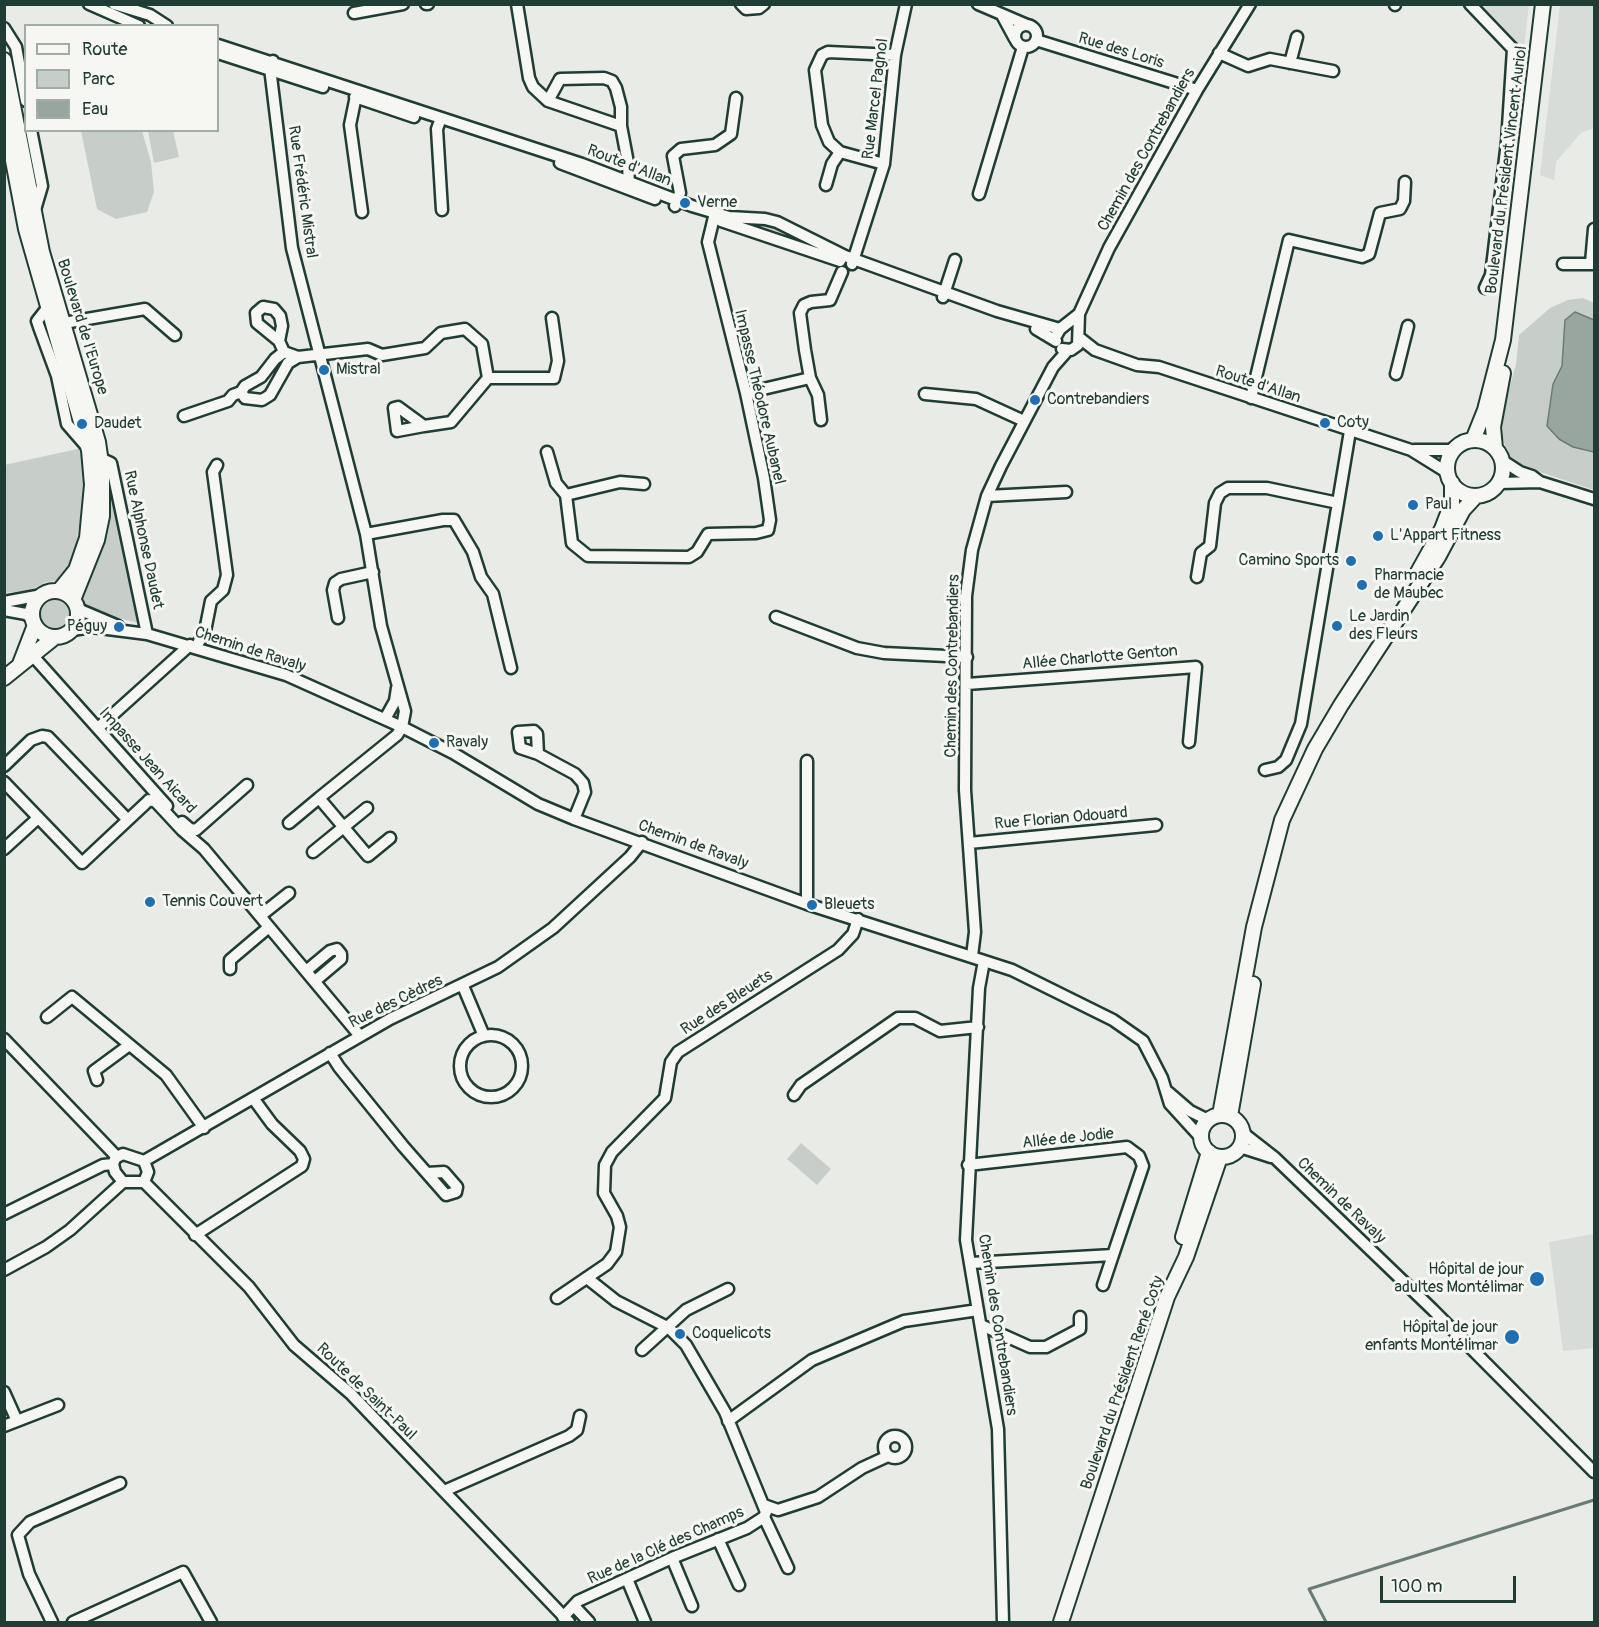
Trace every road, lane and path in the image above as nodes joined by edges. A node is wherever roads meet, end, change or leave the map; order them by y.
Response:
1 (89, 4) edge
2 (114, 4) edge
3 (403, 4) edge
4 (517, 4) edge
5 (741, 4) edge
6 (764, 4) edge
7 (906, 4) edge
8 (978, 4) edge
9 (1250, 4) edge
10 (1470, 4) edge
11 (1543, 4) edge
12 (354, 12) edge
13 (150, 15) edge
14 (1002, 15) junction
15 (135, 24) edge
16 (164, 24) edge
17 (1027, 25) junction
18 (4, 28) edge
19 (1297, 37) dead end
20 (1036, 40) junction
21 (1019, 43) junction
22 (219, 45) edge
23 (219, 52) edge
24 (1219, 53) junction
25 (895, 55) junction
26 (4, 60) edge
27 (1290, 63) junction
28 (271, 65) junction
29 (1333, 71) dead end
30 (24, 90) edge
31 (1197, 90) junction
32 (356, 94) junction
33 (736, 98) dead end
34 (548, 101) junction
35 (4, 113) edge
36 (440, 121) junction
37 (621, 126) junction
38 (31, 132) edge
39 (840, 152) junction
40 (628, 163) junction
41 (884, 164) junction
42 (617, 181) junction
43 (1405, 182) dead end
44 (629, 185) junction
45 (826, 185) dead end
46 (979, 194) dead end
47 (676, 203) junction
48 (442, 210) dead end
49 (362, 212) dead end
50 (34, 213) junction
51 (714, 216) junction
52 (1594, 229) edge
53 (955, 260) dead end
54 (853, 262) junction
55 (1593, 263) edge
56 (1563, 264) dead end
57 (842, 272) dead end
58 (1485, 288) dead end
59 (944, 294) junction
60 (1079, 314) junction
61 (552, 318) dead end
62 (64, 323) junction
63 (1408, 326) dead end
64 (1063, 328) junction
65 (175, 335) dead end
66 (1503, 340) junction
67 (279, 341) dead end
68 (1070, 342) junction
69 (284, 352) junction
70 (320, 356) junction
71 (298, 357) junction
72 (1396, 374) dead end
73 (488, 378) junction
74 (810, 378) junction
75 (241, 392) junction
76 (746, 393) junction
77 (924, 394) dead end
78 (1251, 398) junction
79 (184, 416) dead end
80 (821, 420) dead end
81 (1024, 421) junction
82 (424, 426) dead end
83 (1350, 431) junction
84 (1473, 440) junction
85 (1495, 448) junction
86 (1411, 450) junction
87 (1454, 450) junction
88 (547, 452) dead end
89 (95, 454) junction
90 (1503, 461) junction
91 (218, 465) dead end
92 (1450, 478) junction
93 (1540, 482) junction
94 (1499, 483) junction
95 (644, 484) dead end
96 (1066, 492) dead end
97 (566, 495) junction
98 (987, 496) junction
99 (1476, 496) junction
100 (1594, 499) edge
101 (1338, 503) junction
102 (366, 534) junction
103 (373, 572) junction
104 (1197, 577) dead end
105 (59, 591) junction
106 (42, 595) junction
107 (1408, 598) junction
108 (4, 602) edge
109 (76, 604) junction
110 (4, 610) edge
111 (776, 617) dead end
112 (338, 618) dead end
113 (34, 622) junction
114 (72, 630) junction
115 (129, 631) junction
116 (147, 634) junction
117 (55, 637) junction
118 (193, 646) junction
119 (33, 657) junction
120 (967, 657) junction
121 (20, 664) junction
122 (511, 668) dead end
123 (4, 678) edge
124 (967, 684) junction
125 (397, 688) junction
126 (388, 720) junction
127 (402, 727) junction
128 (98, 728) junction
129 (388, 742) junction
130 (1189, 742) dead end
131 (538, 754) dead end
132 (807, 760) dead end
133 (4, 766) edge
134 (1265, 770) dead end
135 (4, 782) edge
136 (247, 785) dead end
137 (319, 798) junction
138 (367, 808) dead end
139 (38, 818) junction
140 (574, 819) junction
141 (128, 820) junction
142 (289, 823) dead end
143 (1156, 825) dead end
144 (344, 827) junction
145 (390, 838) dead end
146 (642, 842) junction
147 (969, 843) junction
148 (4, 849) edge
149 (313, 852) dead end
150 (289, 893) dead end
151 (807, 904) junction
152 (260, 916) junction
153 (858, 919) junction
154 (269, 927) junction
155 (972, 957) junction
156 (984, 961) junction
157 (230, 969) dead end
158 (306, 971) junction
159 (315, 981) junction
160 (463, 986) junction
161 (47, 1017) dead end
162 (978, 1027) junction
163 (360, 1036) junction
164 (484, 1036) junction
165 (4, 1039) edge
166 (128, 1046) junction
167 (330, 1053) junction
168 (98, 1080) dead end
169 (1166, 1089) junction
170 (794, 1095) dead end
171 (253, 1098) junction
172 (1219, 1117) junction
173 (204, 1128) junction
174 (1243, 1133) junction
175 (1201, 1138) junction
176 (1240, 1147) junction
177 (1214, 1154) junction
178 (1275, 1158) junction
179 (115, 1160) junction
180 (144, 1161) junction
181 (968, 1166) junction
182 (427, 1173) dead end
183 (123, 1182) junction
184 (144, 1182) junction
185 (4, 1214) edge
186 (195, 1234) junction
187 (1113, 1255) junction
188 (971, 1263) junction
189 (4, 1270) edge
190 (587, 1278) junction
191 (1103, 1285) dead end
192 (728, 1289) dead end
193 (557, 1298) dead end
194 (978, 1310) junction
195 (1080, 1317) dead end
196 (981, 1325) junction
197 (669, 1328) junction
198 (642, 1350) dead end
199 (4, 1392) edge
200 (58, 1405) dead end
201 (580, 1416) dead end
202 (17, 1421) junction
203 (728, 1421) junction
204 (4, 1426) edge
205 (888, 1455) dead end
206 (1594, 1472) edge
207 (120, 1482) dead end
208 (444, 1491) junction
209 (764, 1505) junction
210 (764, 1517) junction
211 (718, 1539) junction
212 (672, 1558) junction
213 (788, 1568) dead end
214 (627, 1579) junction
215 (739, 1585) dead end
216 (574, 1606) junction
217 (692, 1606) dead end
218 (566, 1620) edge
219 (52, 1623) edge
220 (74, 1623) edge
221 (211, 1623) edge
222 (589, 1623) edge
223 (645, 1623) edge
224 (1003, 1623) edge
225 (1061, 1623) edge

1 - 15 street
2 - 13 street
3 - 12 street
4 - 34 street
5 - 6 street
7 - 25 street, Rue Marcel Pagnol
8 - 14 street
9 - 24 street, Chemin des Contrebandiers
10 - 58 street
11 - 66 main road, Boulevard du Président Vincent Auriol
13 - 16 street
14 - 17 street
14 - 21 street
17 - 20 street
17 - 21 street
18 - 30 street
19 - 27 street
20 - 21 street
20 - 31 street, Rue des Loris
21 - 46 street
22 - 28 street, Route d'Allan
23 - 28 street, Route d'Allan
24 - 27 street
24 - 31 street, Chemin des Contrebandiers
25 - 39 street
25 - 41 street, Rue Marcel Pagnol
26 - 50 main road, Boulevard de l'Europe
27 - 29 street
28 - 32 street, Route d'Allan
28 - 70 street, Rue Frédéric Mistral
31 - 60 street, Chemin des Contrebandiers
32 - 36 street, Route d'Allan
32 - 49 street
33 - 47 street
34 - 37 street
34 - 37 street
35 - 89 main road, Boulevard de l'Europe
36 - 42 street, Route d'Allan
36 - 48 street
37 - 40 street
38 - 50 street
39 - 41 street
39 - 45 street
40 - 42 street
40 - 44 street
41 - 54 street, Rue Marcel Pagnol
42 - 44 street, Route d'Allan
43 - 78 street
44 - 47 street, Route d'Allan
47 - 51 street, Route d'Allan
50 - 62 main road, Boulevard de l'Europe
51 - 54 street, Route d'Allan
51 - 54 street, Route d'Allan
51 - 76 street, Impasse Théodore Aubanel
52 - 55 street
53 - 59 street
54 - 59 street, Route d'Allan
55 - 56 street
57 - 74 street
59 - 64 street, Route d'Allan
59 - 68 street, Route d'Allan
60 - 64 street, Chemin des Contrebandiers
60 - 68 street, Chemin des Contrebandiers
61 - 73 street
62 - 65 street
62 - 89 main road, Boulevard de l'Europe
63 - 72 street
64 - 68 street
64 - 68 street, Route d'Allan
66 - 84 main road, Boulevard du Président Vincent Auriol
66 - 85 main road, Boulevard du Président Vincent Auriol
67 - 69 street
68 - 78 street, Route d'Allan
68 - 81 street, Chemin des Contrebandiers
69 - 71 street
69 - 75 street
70 - 71 street
70 - 73 street
70 - 102 street, Rue Frédéric Mistral
71 - 75 street
73 - 82 street
74 - 76 street
74 - 80 street
75 - 79 street
76 - 97 street, Impasse Théodore Aubanel
77 - 81 street
78 - 83 street, Route d'Allan
81 - 98 street, Chemin des Contrebandiers
83 - 86 street, Route d'Allan
83 - 101 street
84 - 85 main road
84 - 87 main road
85 - 90 main road
86 - 87 street, Route d'Allan
86 - 92 street, Route d'Allan
87 - 92 main road
88 - 97 street
89 - 105 main road, Boulevard de l'Europe
89 - 109 main road, Boulevard de l'Europe
89 - 116 street, Rue Alphonse Daudet
90 - 93 street
90 - 94 main road
91 - 118 street
92 - 99 main road
92 - 107 main road
93 - 94 street
93 - 100 street
94 - 99 main road
95 - 97 street
96 - 98 street
98 - 120 street, Chemin des Contrebandiers
99 - 107 main road
101 - 104 street
101 - 134 street
102 - 103 street, Rue Frédéric Mistral
102 - 122 street
103 - 112 street
103 - 125 street, Rue Frédéric Mistral
105 - 106 main road
105 - 109 main road
106 - 108 street
106 - 113 main road
107 - 172 main road
109 - 114 main road
109 - 115 street, Chemin de Ravaly
110 - 113 street
111 - 120 street
113 - 117 main road
113 - 121 main road
114 - 115 street, Chemin de Ravaly
114 - 117 main road
115 - 116 street, Chemin de Ravaly
116 - 118 street, Chemin de Ravaly
117 - 119 main road
118 - 126 street, Chemin de Ravaly
118 - 128 street
119 - 121 main road
119 - 128 street, Impasse Jean Aicard
120 - 124 street, Chemin des Contrebandiers
121 - 123 main road
124 - 130 street, Allée Charlotte Genton
124 - 147 street, Chemin des Contrebandiers
125 - 126 street
125 - 127 street, Rue Frédéric Mistral
126 - 127 street, Chemin de Ravaly
126 - 129 street
127 - 129 street
127 - 140 street, Chemin de Ravaly
128 - 136 street, Impasse Jean Aicard
129 - 137 street
131 - 140 street
132 - 151 street
133 - 141 street
135 - 139 street
137 - 142 street
137 - 144 street
138 - 144 street
139 - 141 street
139 - 148 street
140 - 146 street, Chemin de Ravaly
141 - 152 street
143 - 147 street, Rue Florian Odouard
144 - 145 street
144 - 149 street
146 - 151 street, Chemin de Ravaly
146 - 160 street, Rue des Cèdres
147 - 155 street, Chemin des Contrebandiers
150 - 152 street
151 - 153 street, Chemin de Ravaly
152 - 154 street
153 - 155 street, Chemin de Ravaly
153 - 190 street, Rue des Bleuets
154 - 157 street
154 - 158 street
155 - 156 street, Chemin de Ravaly
156 - 162 street, Chemin des Contrebandiers
156 - 169 street, Chemin de Ravaly
158 - 159 street
158 - 159 street
159 - 163 street
160 - 163 street, Rue des Cèdres
160 - 164 street
161 - 166 street
162 - 170 street
162 - 181 street, Chemin des Contrebandiers
163 - 167 street, Rue des Cèdres
164 - 164 street
165 - 179 street
166 - 168 street
166 - 173 street
167 - 171 street, Rue des Cèdres
167 - 182 street
169 - 172 street
169 - 175 street, Chemin de Ravaly
171 - 173 street, Rue des Cèdres
171 - 186 street
172 - 174 main road
172 - 175 main road
173 - 180 street, Rue des Cèdres
174 - 176 main road
174 - 178 street, Chemin de Ravaly
175 - 177 main road
176 - 177 main road
176 - 178 street
177 - 225 main road, Boulevard du Président René Coty
178 - 206 street, Chemin de Ravaly
179 - 180 street
179 - 183 street
179 - 185 street
180 - 184 street
181 - 187 street, Allée de Jodie
181 - 188 street, Chemin des Contrebandiers
183 - 184 street
183 - 189 street
184 - 186 street, Route de Saint-Paul
186 - 208 street, Route de Saint-Paul
187 - 188 street
187 - 191 street
188 - 194 street, Chemin des Contrebandiers
190 - 193 street, Rue des Bleuets
190 - 197 street
192 - 197 street
194 - 196 street, Chemin des Contrebandiers
194 - 203 street
195 - 196 street
196 - 224 street, Chemin des Contrebandiers
197 - 198 street
197 - 203 street, Rue de la Clé des Champs
199 - 202 street
200 - 202 street
201 - 208 street
202 - 204 street
203 - 209 street, Rue de la Clé des Champs
205 - 209 street
207 - 219 street
208 - 218 street, Route de Saint-Paul
209 - 210 street, Rue de la Clé des Champs
210 - 211 street, Rue de la Clé des Champs
210 - 213 street
211 - 212 street, Rue de la Clé des Champs
211 - 215 street
212 - 214 street, Rue de la Clé des Champs
212 - 217 street
214 - 216 street, Rue de la Clé des Champs
214 - 223 street
216 - 218 street, Rue de la Clé des Champs
216 - 222 street
220 - 221 street

